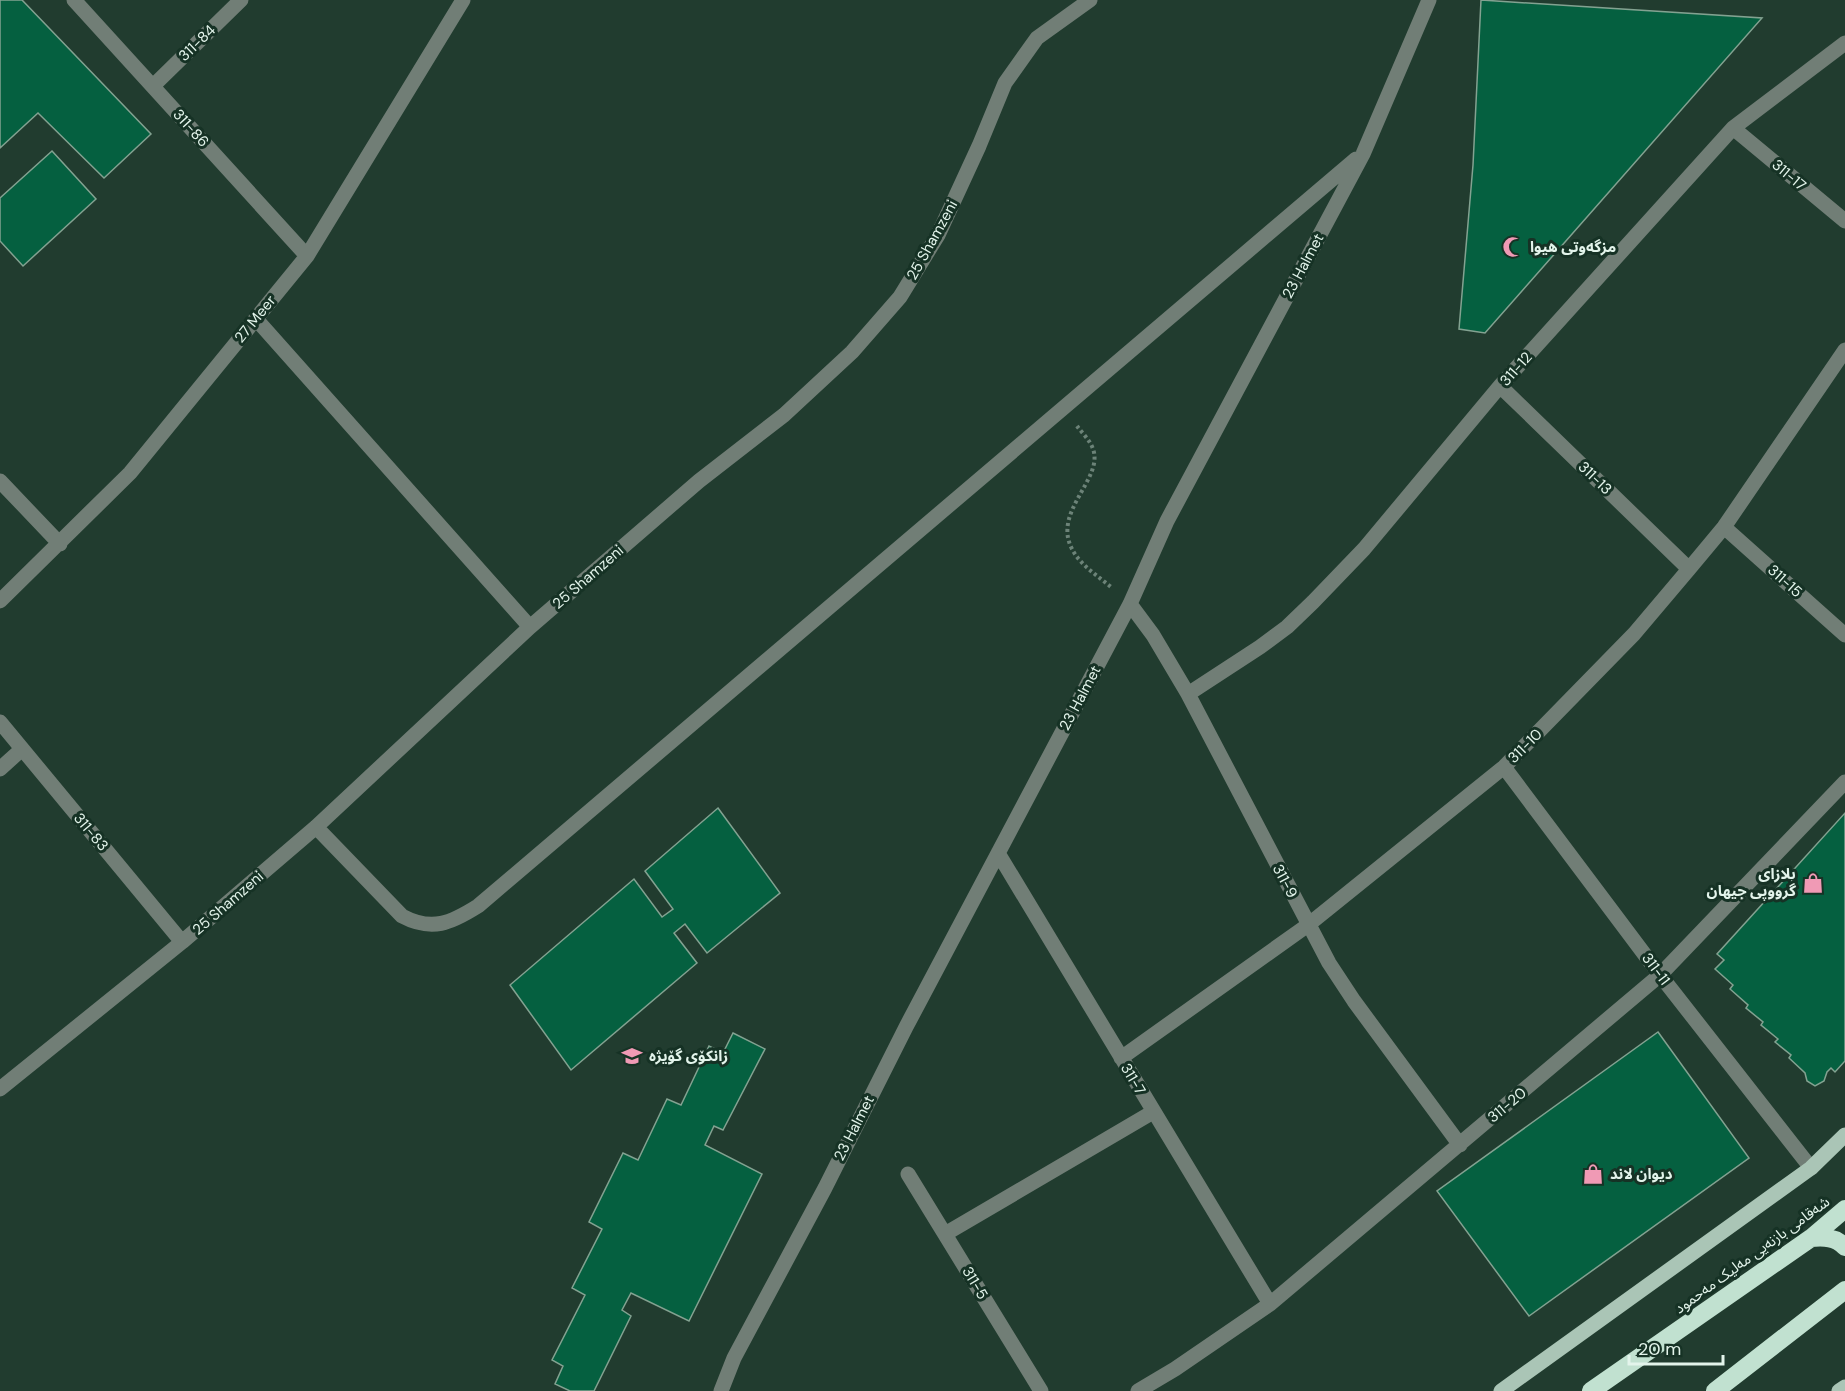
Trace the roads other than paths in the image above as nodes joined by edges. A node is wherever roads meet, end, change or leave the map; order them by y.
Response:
1 (74, 0) edge
2 (241, 0) edge
3 (463, 0) edge
4 (1090, 0) edge
5 (1429, 0) edge
6 (1845, 43) edge
7 (153, 86) junction
8 (1733, 128) junction
9 (1363, 154) junction
10 (1845, 221) edge
11 (308, 255) junction
12 (256, 319) junction
13 (1845, 350) edge
14 (1500, 386) junction
15 (0, 480) edge
16 (1724, 527) junction
17 (60, 544) junction
18 (1689, 569) junction
19 (0, 602) edge
20 (1130, 604) junction
21 (530, 627) junction
22 (1845, 635) edge
23 (1188, 694) junction
24 (0, 722) edge
25 (21, 749) junction
26 (1504, 767) junction
27 (0, 769) edge
28 (1845, 782) edge
29 (316, 827) junction
30 (998, 853) junction
31 (1308, 925) junction
32 (182, 942) junction
33 (1660, 975) junction
34 (1121, 1058) junction
35 (0, 1089) edge
36 (1153, 1112) junction
37 (1845, 1135) edge
38 (1460, 1145) junction
39 (1811, 1168) junction
40 (908, 1174) dead end
41 (1845, 1209) edge
42 (945, 1234) junction
43 (1811, 1238) junction
44 (1845, 1248) edge
45 (1845, 1290) edge
46 (1270, 1304) junction
47 (1845, 1387) edge
48 (721, 1391) edge
49 (1041, 1391) edge
50 (1138, 1391) edge
51 (1501, 1391) edge
52 (1592, 1391) edge
53 (1715, 1391) edge
54 (1839, 1391) edge

1 - 7 street, 311-86
2 - 7 street, 311-84
3 - 11 street, 27 Meer
4 - 21 street, 25 Shamzeni
5 - 9 street, 23 Halmet
6 - 8 street, 311-12
7 - 11 street, 311-86
8 - 10 street, 311-17
8 - 14 street, 311-12
9 - 20 street, 23 Halmet
9 - 29 street
11 - 12 street, 27 Meer
12 - 17 street, 27 Meer
12 - 21 street
13 - 16 street, 311-10
14 - 18 street, 311-13
14 - 23 street, 311-12
15 - 17 street
16 - 18 street, 311-10
16 - 22 street, 311-15
17 - 19 street, 27 Meer
18 - 26 street, 311-10
20 - 23 street, 311-9
20 - 30 street, 23 Halmet
21 - 29 street, 25 Shamzeni
23 - 31 street, 311-9
24 - 25 street, 311-83
25 - 27 street
25 - 32 street, 311-83
26 - 31 street, 311-10
26 - 33 street, 311-11
28 - 33 street, 311-20
29 - 32 street, 25 Shamzeni
30 - 34 street, 311-7
30 - 48 street, 23 Halmet
31 - 34 street, 311-10
31 - 38 street, 311-9
32 - 35 street, 25 Shamzeni
33 - 38 street, 311-20
33 - 39 street, 311-11
34 - 36 street, 311-7
36 - 42 street
36 - 46 street, 311-7
37 - 39 main road
38 - 46 street, 311-20
39 - 51 main road
40 - 42 street, 311-5
41 - 43 highway, شەقامی بازنەیی مەلیک مەحمود
42 - 49 street, 311-5
43 - 44 highway
43 - 52 highway, شەقامی بازنەیی مەلیک مەحمود
45 - 53 highway
46 - 50 street, 311-20
47 - 54 main road

